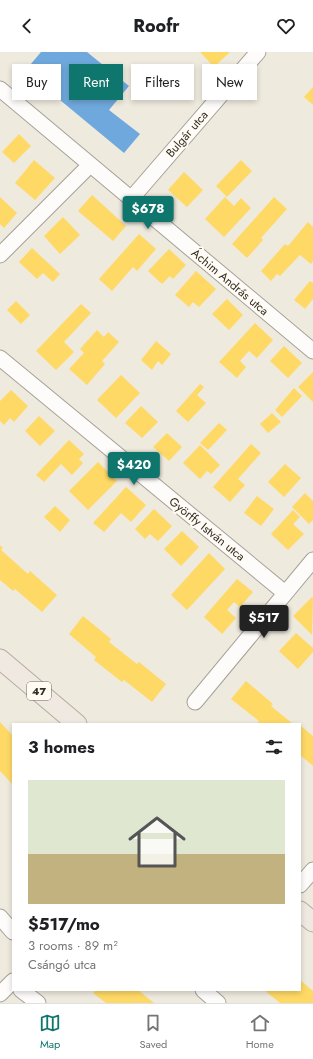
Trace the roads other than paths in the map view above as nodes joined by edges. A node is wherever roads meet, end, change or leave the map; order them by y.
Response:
1 (258, 52) edge
2 (0, 89) edge
3 (90, 165) junction
4 (131, 199) junction
5 (0, 255) edge
6 (313, 351) edge
7 (0, 358) edge
8 (313, 560) edge
9 (285, 593) junction
10 (0, 659) edge
11 (195, 702) dead end
12 (76, 723) edge
13 (313, 870) edge
14 (301, 884) edge
15 (301, 912) edge
16 (0, 917) edge
17 (313, 922) edge
18 (12, 931) edge
19 (12, 986) edge
20 (23, 991) edge
21 (204, 991) edge
22 (0, 994) edge
23 (38, 1003) edge
24 (218, 1003) edge

1 - 4 street, Bulgár utca
2 - 3 street, Áchim András utca
3 - 4 street, Áchim András utca
3 - 5 street
4 - 6 street, Áchim András utca
7 - 9 street, Györffy István utca
8 - 9 street
9 - 11 street
10 - 12 main road, 47
13 - 14 street
15 - 17 main road
16 - 18 street
19 - 22 street
20 - 23 street
21 - 24 street

